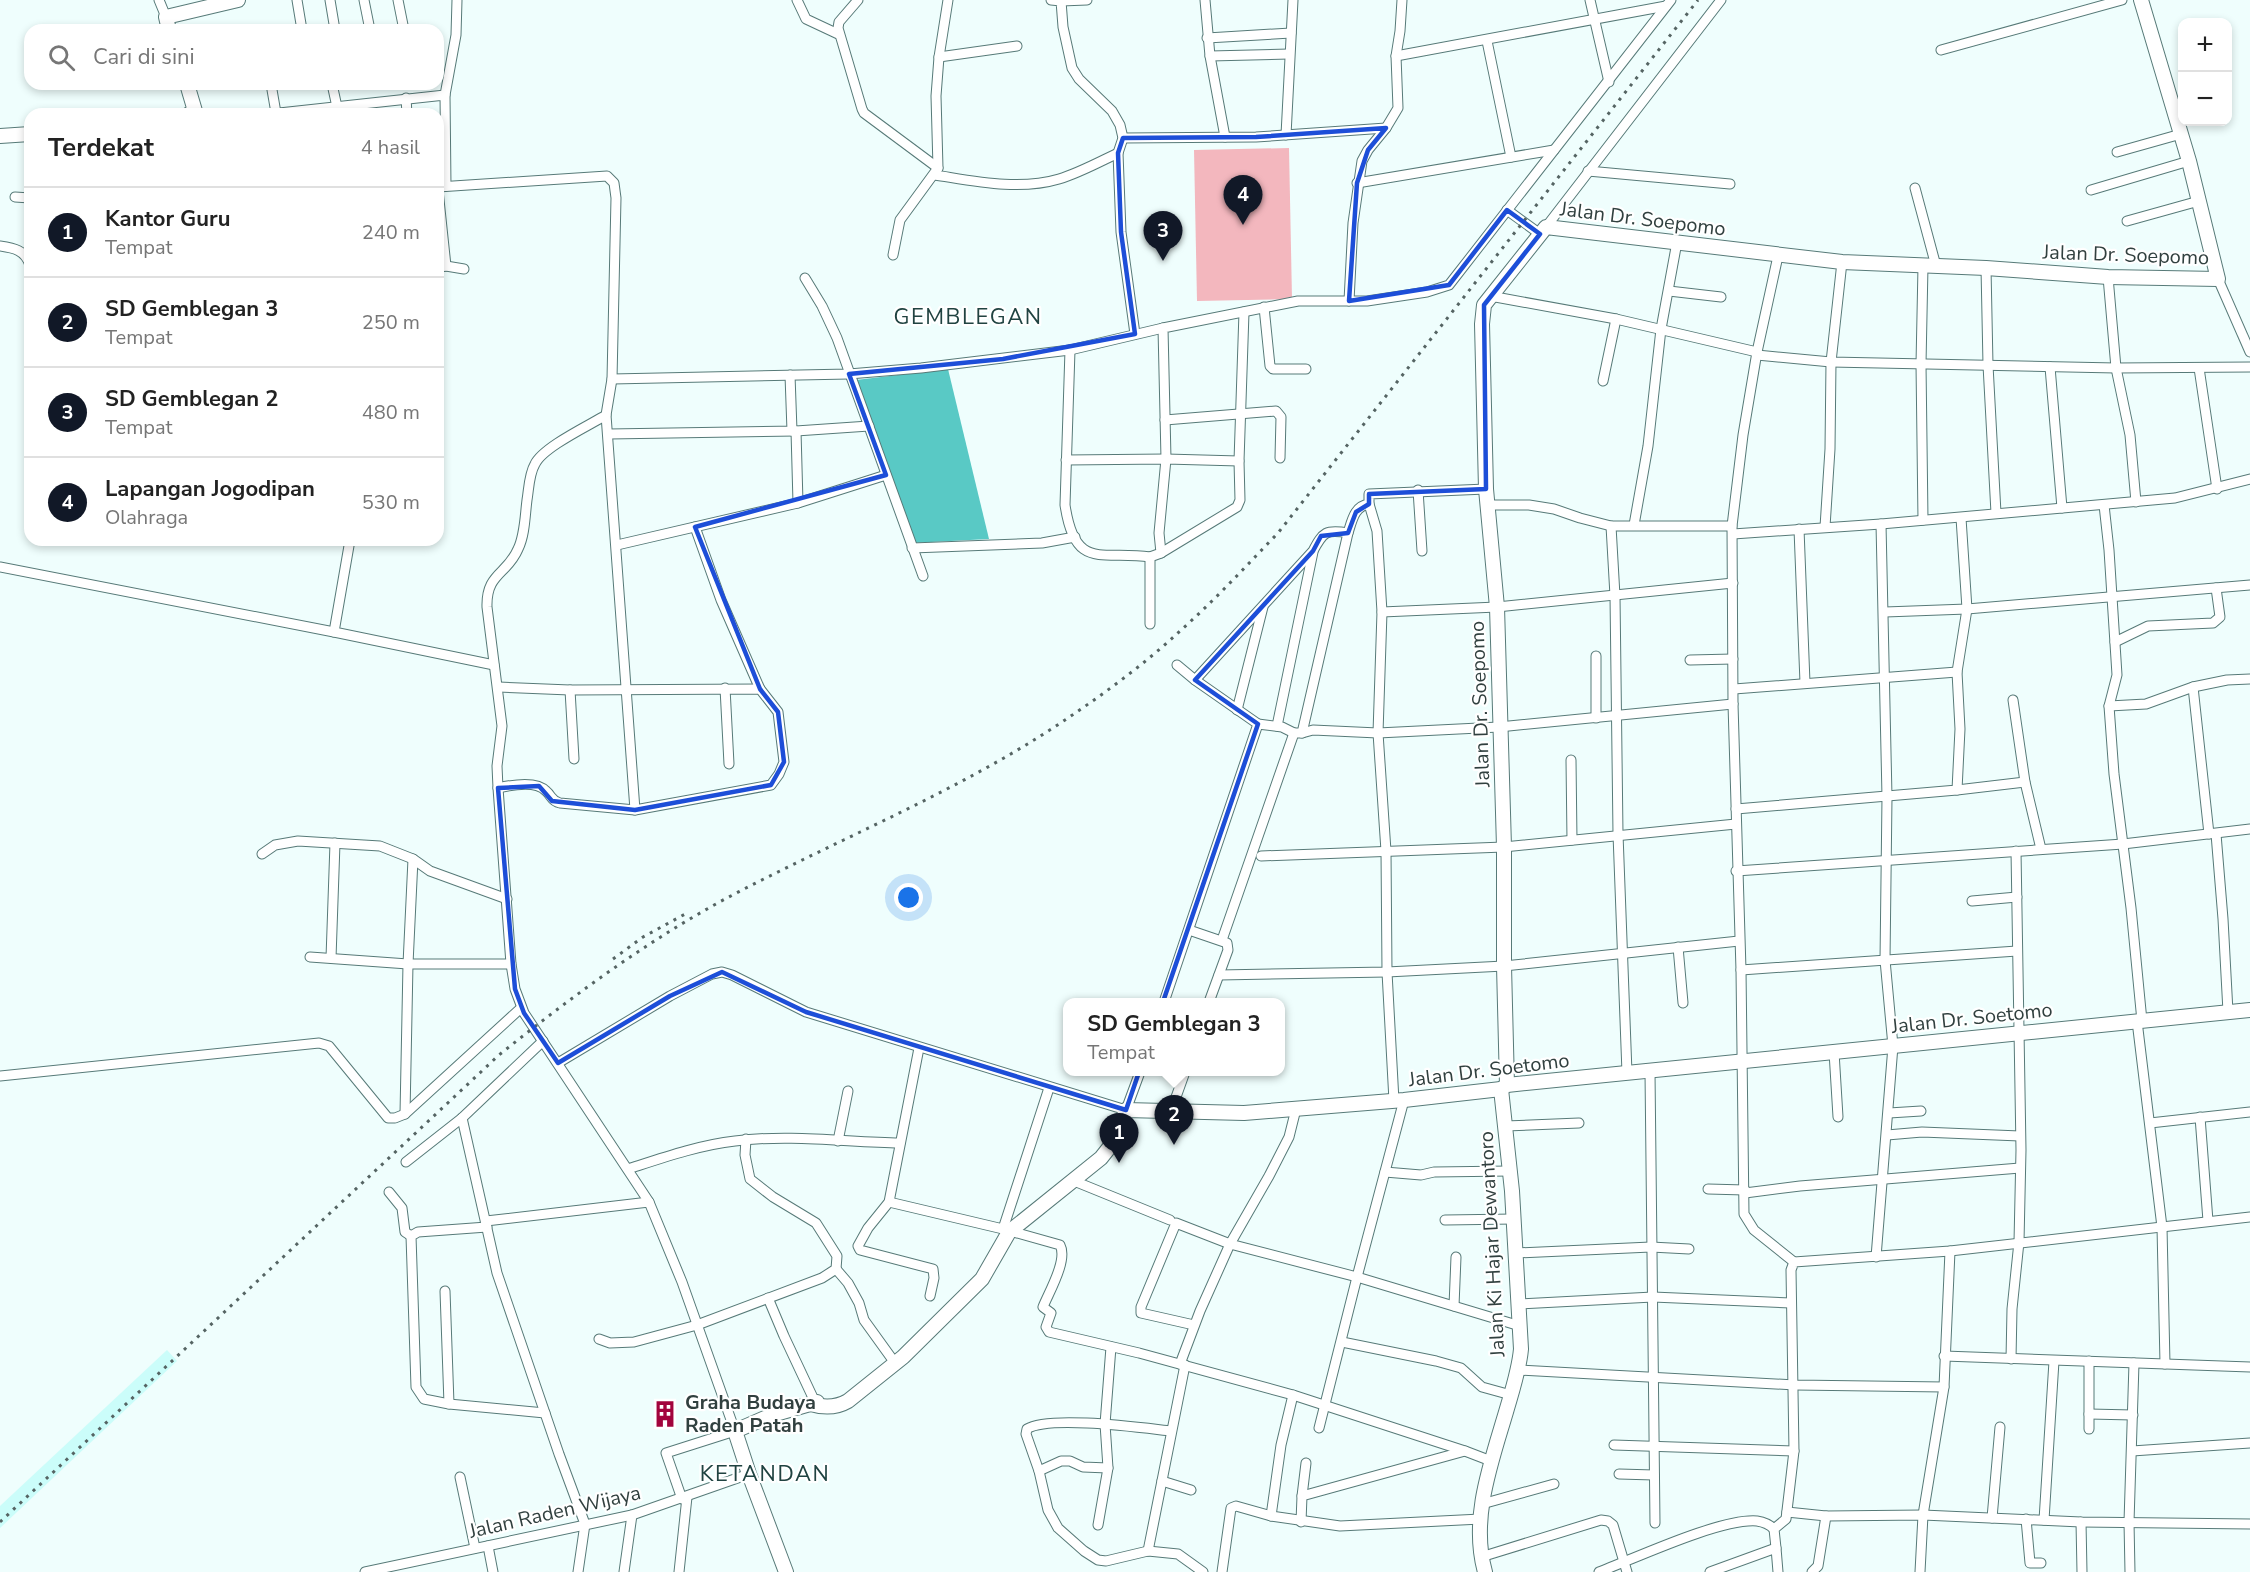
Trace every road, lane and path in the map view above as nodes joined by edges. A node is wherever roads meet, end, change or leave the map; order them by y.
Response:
1 (159, 0) edge
2 (238, 0) edge
3 (297, 0) edge
4 (330, 0) edge
5 (364, 0) edge
6 (398, 0) edge
7 (457, 0) edge
8 (797, 0) edge
9 (858, 0) edge
10 (948, 0) edge
11 (1087, 0) edge
12 (1205, 0) edge
13 (1293, 0) edge
14 (1402, 0) edge
15 (1590, 0) edge
16 (1722, 0) edge
17 (2122, 0) edge
18 (2141, 0) edge
19 (1056, 1) edge
20 (1669, 3) edge
21 (1595, 20) junction
22 (168, 24) edge
23 (301, 24) edge
24 (334, 24) edge
25 (369, 24) edge
26 (403, 24) edge
27 (1291, 33) junction
28 (838, 34) junction
29 (1207, 38) junction
30 (1487, 41) junction
31 (1017, 46) dead end
32 (1941, 50) dead end
33 (1289, 54) junction
34 (1210, 56) junction
35 (1396, 56) junction
36 (939, 57) junction
37 (1609, 82) junction
38 (188, 90) edge
39 (272, 90) edge
40 (333, 90) edge
41 (445, 95) junction
42 (406, 98) junction
43 (192, 108) edge
44 (275, 108) edge
45 (338, 108) edge
46 (344, 108) edge
47 (407, 108) edge
48 (444, 118) edge
49 (1386, 128) junction
50 (24, 134) edge
51 (1286, 135) junction
52 (2181, 135) junction
53 (0, 136) edge
54 (1225, 137) junction
55 (1123, 138) junction
56 (1554, 150) junction
57 (2117, 152) dead end
58 (1118, 153) junction
59 (1511, 157) junction
60 (2189, 161) junction
61 (936, 171) junction
62 (1588, 171) junction
63 (1357, 183) junction
64 (1730, 184) dead end
65 (444, 188) edge
66 (1915, 188) dead end
67 (2091, 190) dead end
68 (15, 197) dead end
69 (24, 198) edge
70 (2199, 201) junction
71 (1507, 210) junction
72 (2127, 221) dead end
73 (1543, 231) junction
74 (1677, 242) junction
75 (0, 246) edge
76 (24, 253) edge
77 (892, 255) dead end
78 (1779, 256) junction
79 (1842, 262) junction
80 (1930, 266) junction
81 (444, 267) edge
82 (1986, 268) junction
83 (464, 269) dead end
84 (2108, 277) junction
85 (805, 278) dead end
86 (2218, 279) junction
87 (1669, 291) junction
88 (1490, 296) junction
89 (1721, 297) dead end
90 (1349, 301) junction
91 (1264, 307) junction
92 (1244, 312) junction
93 (1616, 319) junction
94 (1162, 328) junction
95 (1661, 329) junction
96 (1135, 334) junction
97 (1070, 350) junction
98 (2250, 352) edge
99 (1757, 354) junction
100 (1831, 362) junction
101 (1921, 364) junction
102 (1988, 365) junction
103 (2050, 367) junction
104 (2250, 367) edge
105 (2116, 368) junction
106 (2199, 368) junction
107 (1306, 369) dead end
108 (849, 374) junction
109 (790, 375) junction
110 (612, 379) junction
111 (1603, 381) dead end
112 (1240, 414) junction
113 (606, 415) junction
114 (1165, 420) junction
115 (869, 426) junction
116 (794, 431) junction
117 (609, 434) junction
118 (1280, 458) dead end
119 (1166, 459) junction
120 (1066, 460) junction
121 (1239, 461) junction
122 (886, 475) junction
123 (2250, 479) edge
124 (1486, 489) junction
125 (2217, 489) junction
126 (1418, 490) junction
127 (2136, 502) junction
128 (798, 503) junction
129 (1369, 504) junction
130 (1487, 505) junction
131 (2104, 505) junction
132 (2062, 508) junction
133 (1996, 513) junction
134 (1961, 518) junction
135 (1923, 520) junction
136 (1881, 524) junction
137 (1611, 525) junction
138 (1634, 525) junction
139 (696, 527) junction
140 (1825, 527) junction
141 (1799, 529) junction
142 (1732, 530) junction
143 (1348, 533) junction
144 (1075, 537) junction
145 (617, 545) junction
146 (350, 546) edge
147 (912, 548) junction
148 (1313, 551) junction
149 (1422, 551) dead end
150 (1161, 553) junction
151 (1150, 557) junction
152 (0, 567) edge
153 (923, 576) dead end
154 (1733, 583) junction
155 (2250, 585) edge
156 (2216, 588) junction
157 (1615, 596) junction
158 (2112, 597) junction
159 (1264, 605) junction
160 (1497, 607) junction
161 (1967, 609) junction
162 (1382, 612) junction
163 (1885, 612) junction
164 (1150, 624) dead end
165 (334, 632) junction
166 (2115, 642) junction
167 (1596, 656) dead end
168 (1734, 659) junction
169 (1690, 660) dead end
170 (494, 665) junction
171 (1177, 665) dead end
172 (1957, 672) junction
173 (1885, 676) junction
174 (2250, 679) edge
175 (1195, 680) junction
176 (1805, 683) junction
177 (498, 687) junction
178 (2193, 687) junction
179 (725, 688) junction
180 (760, 688) junction
181 (627, 689) junction
182 (1734, 689) junction
183 (570, 690) junction
184 (2013, 700) dead end
185 (1733, 704) junction
186 (2109, 706) junction
187 (1237, 710) junction
188 (1617, 716) junction
189 (1596, 718) junction
190 (1258, 724) junction
191 (1277, 726) junction
192 (1500, 727) junction
193 (1298, 733) junction
194 (1378, 733) junction
195 (574, 759) dead end
196 (1571, 760) dead end
197 (729, 764) dead end
198 (2025, 782) junction
199 (498, 788) junction
200 (1957, 790) junction
201 (1887, 796) junction
202 (1736, 809) junction
203 (635, 810) junction
204 (1736, 824) junction
205 (2250, 829) edge
206 (1618, 834) junction
207 (2212, 834) junction
208 (1572, 840) junction
209 (334, 843) junction
210 (2123, 844) junction
211 (1504, 847) junction
212 (2040, 849) junction
213 (1386, 851) junction
214 (2016, 851) junction
215 (262, 854) dead end
216 (1261, 856) dead end
217 (413, 859) junction
218 (1885, 860) junction
219 (1737, 871) junction
220 (2017, 897) junction
221 (507, 899) junction
222 (1972, 901) dead end
223 (1190, 930) junction
224 (1222, 940) junction
225 (1739, 941) junction
226 (1678, 947) junction
227 (2017, 951) junction
228 (1623, 954) junction
229 (310, 957) dead end
230 (331, 958) junction
231 (1885, 960) junction
232 (408, 964) junction
233 (511, 964) junction
234 (1504, 966) junction
235 (1741, 970) junction
236 (1387, 972) junction
237 (1219, 975) junction
238 (1165, 998) edge
239 (1210, 998) edge
240 (1683, 1003) dead end
241 (521, 1008) junction
242 (2250, 1010) edge
243 (2228, 1012) junction
244 (2140, 1021) junction
245 (2018, 1034) junction
246 (543, 1041) junction
247 (1893, 1046) junction
248 (919, 1048) junction
249 (1834, 1052) junction
250 (1742, 1061) junction
251 (558, 1063) junction
252 (1650, 1072) junction
253 (1627, 1073) junction
254 (0, 1076) edge
255 (1138, 1076) edge
256 (1183, 1076) edge
257 (1504, 1087) junction
258 (1049, 1088) junction
259 (848, 1091) dead end
260 (1399, 1100) junction
261 (1296, 1109) junction
262 (1126, 1110) junction
263 (1921, 1110) dead end
264 (1171, 1111) junction
265 (2250, 1112) edge
266 (1889, 1113) junction
267 (405, 1114) junction
268 (1838, 1117) dead end
269 (2200, 1117) junction
270 (462, 1118) junction
271 (1579, 1123) dead end
272 (2150, 1123) junction
273 (1505, 1126) junction
274 (1887, 1135) junction
275 (2020, 1136) junction
276 (746, 1139) junction
277 (838, 1141) junction
278 (900, 1143) junction
279 (406, 1162) dead end
280 (2020, 1168) junction
281 (628, 1169) junction
282 (1510, 1171) junction
283 (1385, 1172) junction
284 (1881, 1179) junction
285 (1074, 1181) junction
286 (1708, 1189) dead end
287 (1745, 1191) junction
288 (390, 1192) dead end
289 (649, 1202) junction
290 (889, 1202) junction
291 (2250, 1217) edge
292 (1514, 1219) junction
293 (1170, 1220) dead end
294 (1445, 1220) dead end
295 (2208, 1221) junction
296 (486, 1224) junction
297 (2162, 1227) junction
298 (1006, 1231) junction
299 (411, 1236) junction
300 (2019, 1242) junction
301 (1230, 1244) junction
302 (1651, 1248) junction
303 (1689, 1249) dead end
304 (1950, 1251) junction
305 (1516, 1253) junction
306 (1456, 1257) dead end
307 (1876, 1257) junction
308 (1794, 1262) junction
309 (836, 1269) junction
310 (1357, 1277) junction
311 (445, 1291) dead end
312 (930, 1296) dead end
313 (1653, 1297) junction
314 (768, 1298) junction
315 (1791, 1302) junction
316 (1519, 1304) junction
317 (1454, 1306) junction
318 (697, 1326) junction
319 (1194, 1326) junction
320 (1520, 1326) junction
321 (600, 1339) dead end
322 (1342, 1342) junction
323 (1111, 1347) junction
324 (1944, 1356) junction
325 (2012, 1359) junction
326 (2054, 1361) junction
327 (2089, 1361) junction
328 (895, 1363) junction
329 (2134, 1363) junction
330 (2165, 1364) junction
331 (1182, 1365) junction
332 (2250, 1367) edge
333 (1518, 1370) junction
334 (1653, 1377) junction
335 (1794, 1385) junction
336 (1944, 1387) junction
337 (1293, 1395) junction
338 (1511, 1395) junction
339 (813, 1403) junction
340 (449, 1404) junction
341 (1326, 1406) junction
342 (545, 1413) junction
343 (2089, 1414) junction
344 (2133, 1415) junction
345 (1105, 1424) junction
346 (2000, 1427) dead end
347 (1319, 1428) dead end
348 (2090, 1429) dead end
349 (735, 1431) junction
350 (1171, 1431) junction
351 (2250, 1443) edge
352 (1614, 1445) dead end
353 (1653, 1447) junction
354 (1465, 1451) junction
355 (1794, 1451) junction
356 (2132, 1451) junction
357 (1491, 1461) junction
358 (1306, 1463) dead end
359 (1108, 1467) junction
360 (1039, 1471) junction
361 (749, 1474) junction
362 (1619, 1474) dead end
363 (1654, 1475) junction
364 (460, 1477) dead end
365 (1162, 1481) junction
366 (1554, 1484) dead end
367 (1191, 1490) dead end
368 (1302, 1496) junction
369 (684, 1498) junction
370 (1482, 1504) junction
371 (1787, 1512) junction
372 (632, 1515) junction
373 (1923, 1515) junction
374 (1271, 1516) junction
375 (1826, 1516) junction
376 (1992, 1518) junction
377 (1481, 1519) junction
378 (2026, 1519) junction
379 (2044, 1520) junction
380 (2129, 1521) junction
381 (1301, 1522) junction
382 (2081, 1522) junction
383 (1655, 1523) dead end
384 (585, 1524) junction
385 (2250, 1524) edge
386 (1098, 1525) dead end
387 (1774, 1529) junction
388 (488, 1546) junction
389 (475, 1548) junction
390 (1776, 1548) junction
391 (1148, 1551) junction
392 (1481, 1557) junction
393 (2041, 1563) dead end
394 (1626, 1567) edge
395 (365, 1572) edge
396 (494, 1572) edge
397 (578, 1572) edge
398 (624, 1572) edge
399 (679, 1572) edge
400 (786, 1572) edge
401 (1203, 1572) edge
402 (1222, 1572) edge
403 (1485, 1572) edge
404 (1599, 1572) edge
405 (1710, 1572) edge
406 (1778, 1572) edge
407 (1812, 1572) edge
408 (1920, 1572) edge
409 (2082, 1572) edge
410 (2130, 1572) edge

1 - 22 street
2 - 22 street
3 - 23 street
4 - 24 street
5 - 25 street
6 - 26 street
7 - 41 street
8 - 28 street
9 - 28 street
10 - 36 street
11 - 19 street
12 - 29 street
13 - 27 street
14 - 35 street
15 - 21 street
16 - 62 street
17 - 32 street
18 - 52 street, Jalan Dr. Soepomo
19 - 55 street
20 - 21 street
20 - 37 street
21 - 30 street
21 - 37 street
27 - 29 street
27 - 33 street
28 - 61 street
29 - 34 street
30 - 35 street
30 - 59 street
31 - 36 street
33 - 34 street
33 - 51 street
34 - 54 street
35 - 49 street
36 - 61 street
37 - 56 street
38 - 43 street
39 - 44 street
40 - 45 street
41 - 42 street
41 - 48 street
42 - 46 street
42 - 47 street
49 - 51 street
49 - 63 street
50 - 53 street
51 - 54 street
52 - 57 street
52 - 60 street, Jalan Dr. Soepomo
54 - 55 street
55 - 58 street
56 - 59 street
56 - 71 street
58 - 61 street
58 - 96 street
59 - 63 street
60 - 67 street
60 - 70 street, Jalan Dr. Soepomo
61 - 77 street
62 - 64 street
62 - 73 street
63 - 90 street
65 - 110 street
66 - 80 street
68 - 69 street
70 - 72 street
70 - 86 street, Jalan Dr. Soepomo
71 - 73 street
71 - 90 street
73 - 74 street, Jalan Dr. Soepomo
73 - 88 street, Jalan Dr. Soepomo
74 - 78 street, Jalan Dr. Soepomo
74 - 87 street
75 - 76 street
78 - 79 street, Jalan Dr. Soepomo
78 - 99 street
79 - 80 street, Jalan Dr. Soepomo
79 - 100 street
80 - 82 street, Jalan Dr. Soepomo
80 - 101 street
81 - 83 street
82 - 84 street, Jalan Dr. Soepomo
82 - 102 street
84 - 86 street, Jalan Dr. Soepomo
84 - 105 street
85 - 108 street
86 - 98 street
87 - 89 street
87 - 95 street
88 - 93 street
88 - 124 street, Jalan Dr. Soepomo
90 - 91 street
91 - 92 street
91 - 107 street
92 - 94 street
92 - 112 street
93 - 95 street
93 - 111 street
94 - 96 street
94 - 114 street
95 - 99 street
95 - 138 street
96 - 97 street
97 - 108 street
97 - 120 street
99 - 100 street
99 - 142 street
100 - 101 street
100 - 140 street
101 - 102 street
101 - 135 street
102 - 103 street
102 - 133 street
103 - 105 street
103 - 132 street
104 - 106 street
105 - 106 street
105 - 127 street
106 - 125 street
108 - 109 street
108 - 115 street
109 - 110 street
109 - 116 street
110 - 113 street
112 - 114 street
112 - 118 street
112 - 121 street
113 - 117 street
113 - 170 street
114 - 119 street
115 - 116 street
115 - 122 street
116 - 117 street
116 - 128 street
117 - 145 street
119 - 120 street
119 - 121 street
119 - 150 street
120 - 144 street
121 - 150 street
122 - 128 street
122 - 147 street
123 - 125 street
124 - 126 street
124 - 130 street, Jalan Dr. Soepomo
125 - 127 street
126 - 129 street
126 - 149 street
127 - 131 street
128 - 139 street
129 - 143 street
129 - 162 street
130 - 137 street
130 - 160 street, Jalan Dr. Soepomo
131 - 132 street
131 - 158 street
132 - 133 street
133 - 134 street
134 - 135 street
134 - 161 street
135 - 136 street
136 - 140 street
136 - 163 street
137 - 138 street
137 - 157 street
138 - 142 street
139 - 145 street
139 - 180 street
140 - 141 street
141 - 142 street
141 - 176 street
142 - 154 street
143 - 148 street
143 - 193 street
144 - 147 street
144 - 151 street
145 - 181 street
146 - 165 street
147 - 153 street
148 - 159 street
148 - 191 street
150 - 151 street
151 - 164 street
152 - 165 street
154 - 157 street
154 - 168 street
155 - 156 street
156 - 158 street
156 - 166 street
157 - 160 street
157 - 188 street
158 - 161 street
158 - 166 street
159 - 175 street
159 - 187 street
160 - 162 street
160 - 192 street, Jalan Dr. Soepomo
161 - 163 street
161 - 172 street
162 - 194 street
163 - 173 street
165 - 170 street
166 - 186 street
167 - 189 street
168 - 169 street
168 - 182 street
170 - 177 street
171 - 175 street
172 - 173 street
172 - 200 street
173 - 176 street
173 - 201 street
174 - 178 street
175 - 187 street
176 - 182 street
177 - 183 street
177 - 199 street
178 - 186 street
178 - 207 street
179 - 180 street
179 - 181 street
179 - 197 street
180 - 203 street
181 - 183 street
181 - 203 street
182 - 185 street
183 - 195 street
184 - 198 street
185 - 188 street
185 - 202 street
186 - 210 street
187 - 190 street
188 - 189 street
188 - 206 street
189 - 192 street
190 - 191 street
190 - 223 street
191 - 193 street
192 - 194 street
192 - 211 street, Jalan Dr. Soepomo
193 - 194 street
193 - 224 street
194 - 213 street
196 - 208 street
198 - 200 street
198 - 212 street
199 - 203 street
199 - 221 street
200 - 201 street
201 - 202 street
201 - 218 street
202 - 204 street
204 - 206 street
204 - 219 street
205 - 207 street
206 - 208 street
206 - 228 street
207 - 210 street
207 - 243 street
208 - 211 street
209 - 215 street
209 - 217 street
209 - 230 street
210 - 212 street
210 - 244 street
211 - 213 street
211 - 234 street, Jalan Dr. Soepomo
212 - 214 street
213 - 216 street
213 - 236 street
214 - 218 street
214 - 220 street
217 - 221 street
217 - 232 street
218 - 219 street
218 - 231 street
219 - 225 street
220 - 222 street
220 - 227 street
221 - 233 street
223 - 224 street
223 - 238 street
224 - 237 street
225 - 226 street
225 - 235 street
226 - 228 street
226 - 240 street
227 - 231 street
227 - 245 street
228 - 234 street
228 - 253 street
229 - 230 street
230 - 232 street
231 - 235 street
231 - 247 street
232 - 233 street
232 - 267 street
233 - 241 street
234 - 236 street
234 - 257 street, Jalan Dr. Soepomo
235 - 250 street
236 - 237 street
236 - 260 street
237 - 239 street
241 - 246 street
241 - 267 street
242 - 243 street, Jalan Dr. Soetomo
243 - 244 street, Jalan Dr. Soetomo
244 - 245 street, Jalan Dr. Soetomo
244 - 272 street
245 - 247 street, Jalan Dr. Soetomo
245 - 275 street
246 - 251 street
246 - 270 street
247 - 249 street, Jalan Dr. Soetomo
247 - 266 street
248 - 251 street
248 - 258 street
248 - 278 street
249 - 250 street, Jalan Dr. Soetomo
249 - 268 street
250 - 252 street, Jalan Dr. Soetomo
250 - 287 street
251 - 281 street
252 - 253 street, Jalan Dr. Soetomo
252 - 302 street
253 - 257 street, Jalan Dr. Soetomo
254 - 267 street
255 - 262 street
256 - 264 street
257 - 260 street, Jalan Dr. Soetomo
257 - 273 street, Jalan Ki Hajar Dewantoro
258 - 262 street
258 - 298 street
259 - 277 street
260 - 261 street, Jalan Dr. Soetomo
260 - 283 street
261 - 264 street, Jalan Dr. Soetomo
261 - 301 street
262 - 264 street, Jalan Dr. Soetomo
262 - 285 street
263 - 266 street
265 - 269 street
266 - 274 street
269 - 272 street
269 - 295 street
270 - 279 street
270 - 296 street
271 - 273 street
272 - 297 street
273 - 282 street, Jalan Ki Hajar Dewantoro
274 - 275 street
274 - 284 street
275 - 280 street
276 - 277 street
276 - 281 street
276 - 309 street
277 - 278 street
278 - 290 street
280 - 284 street
280 - 300 street
281 - 289 street
282 - 283 street
282 - 292 street, Jalan Ki Hajar Dewantoro
283 - 310 street
284 - 287 street
284 - 307 street
285 - 293 street
285 - 298 street
286 - 287 street
287 - 308 street
288 - 299 street
289 - 296 street
289 - 318 street
290 - 298 street
290 - 312 street
291 - 295 street
292 - 294 street
292 - 305 street, Jalan Ki Hajar Dewantoro
295 - 297 street
296 - 299 street
296 - 342 street
297 - 300 street
297 - 330 street
298 - 323 street
298 - 328 street
299 - 340 street
300 - 304 street
300 - 325 street
301 - 310 street
301 - 319 street
301 - 319 street
302 - 303 street
302 - 305 street
302 - 313 street
304 - 307 street
304 - 324 street
305 - 316 street, Jalan Ki Hajar Dewantoro
306 - 317 street
307 - 308 street
308 - 315 street
309 - 314 street
309 - 328 street
310 - 317 street
310 - 322 street
311 - 340 street
313 - 315 street
313 - 316 street
313 - 334 street
314 - 318 street
314 - 339 street
315 - 335 street
316 - 320 street, Jalan Ki Hajar Dewantoro
317 - 320 street
318 - 321 street
318 - 349 street
319 - 331 street
320 - 333 street, Jalan Ki Hajar Dewantoro
322 - 338 street
322 - 341 street
323 - 331 street
323 - 345 street
324 - 325 street
324 - 336 street
325 - 326 street
326 - 327 street
326 - 379 street
327 - 329 street
327 - 343 street
328 - 339 street
329 - 330 street
329 - 344 street
330 - 332 street
331 - 337 street
331 - 350 street
333 - 334 street
333 - 338 street, Jalan Ki Hajar Dewantoro
334 - 335 street
334 - 353 street
335 - 336 street
335 - 355 street
336 - 373 street
337 - 341 street
337 - 374 street
338 - 357 street, Jalan Ki Hajar Dewantoro
339 - 349 street
340 - 342 street
341 - 347 street
341 - 354 street
342 - 384 street
343 - 344 street
343 - 348 street
344 - 356 street
345 - 350 street
345 - 359 street
345 - 360 street
346 - 376 street
349 - 361 street
349 - 369 street
350 - 365 street
351 - 356 street
352 - 353 street
353 - 355 street
353 - 363 street
354 - 357 street
354 - 368 street
355 - 371 street
356 - 380 street
357 - 370 street, Jalan Ki Hajar Dewantoro
358 - 368 street
359 - 360 street
359 - 386 street
360 - 391 street
361 - 369 street, Jalan Raden Wijaya
361 - 400 street
362 - 363 street
363 - 383 street
364 - 389 street
365 - 367 street
365 - 391 street
366 - 370 street
368 - 381 street
369 - 372 street, Jalan Raden Wijaya
369 - 399 street
370 - 377 street, Jalan Ki Hajar Dewantoro
371 - 375 street
371 - 387 street
372 - 384 street, Jalan Raden Wijaya
372 - 398 street
373 - 375 street
373 - 376 street
373 - 408 street
374 - 381 street
374 - 402 street
375 - 407 street
376 - 378 street
377 - 381 street
377 - 392 street, Jalan Ki Hajar Dewantoro
378 - 379 street
378 - 393 street
379 - 382 street
380 - 382 street
380 - 385 street
380 - 410 street
382 - 409 street
384 - 388 street, Jalan Raden Wijaya
384 - 397 street
387 - 390 street
387 - 394 street
388 - 389 street, Jalan Raden Wijaya
388 - 396 street
389 - 395 street, Jalan Raden Wijaya
390 - 405 street
390 - 406 street
391 - 401 street
392 - 394 street
392 - 403 street, Jalan Ki Hajar Dewantoro
394 - 404 street

